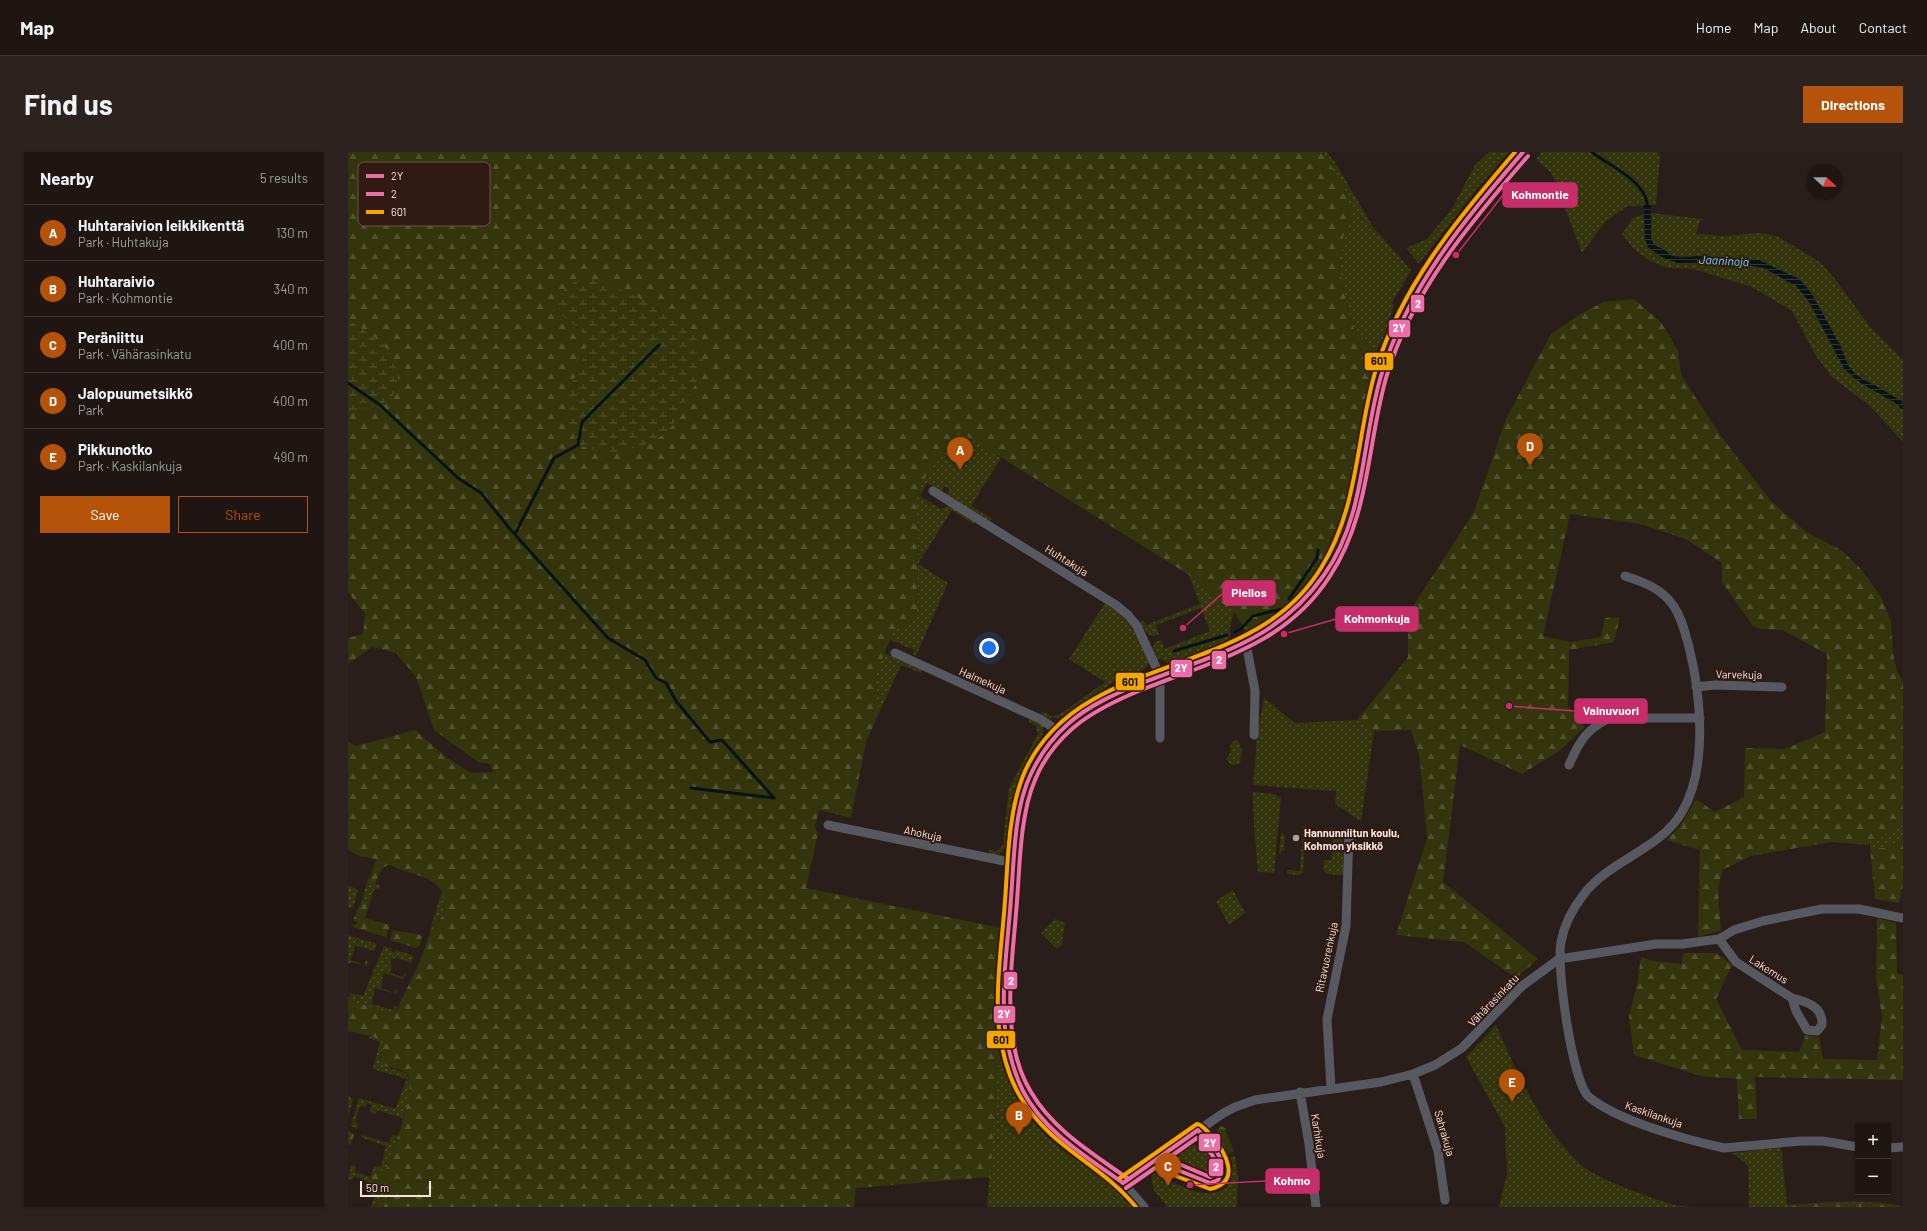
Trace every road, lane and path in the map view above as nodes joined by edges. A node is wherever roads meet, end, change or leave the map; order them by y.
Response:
1 (1522, 152) edge
2 (933, 491) dead end
3 (1625, 576) dead end
4 (1246, 643) junction
5 (895, 653) dead end
6 (1160, 676) junction
7 (1696, 687) junction
8 (1782, 687) dead end
9 (1700, 718) junction
10 (1060, 732) junction
11 (1254, 734) dead end
12 (1160, 738) dead end
13 (1569, 765) dead end
14 (828, 825) dead end
15 (1349, 832) dead end
16 (1014, 863) junction
17 (1903, 918) edge
18 (1719, 939) junction
19 (1559, 959) junction
20 (1792, 998) dead end
21 (1414, 1074) junction
22 (1331, 1088) junction
23 (1300, 1092) junction
24 (1855, 1146) edge
25 (1903, 1147) edge
26 (1891, 1148) edge
27 (1123, 1183) junction
28 (1445, 1200) dead end
29 (1144, 1207) edge
30 (1316, 1207) edge

1 - 4 street
2 - 6 street, Huhtakuja
3 - 7 street, Kaskilankuja
4 - 6 street
4 - 11 street
5 - 10 street, Halmekuja
6 - 10 street
6 - 12 street
7 - 8 street, Varvekuja
7 - 9 street, Kaskilankuja
9 - 13 street
9 - 19 street, Kaskilankuja
10 - 16 street
14 - 16 street, Ahokuja
15 - 22 street, Ritavuorenkuja
16 - 27 street
17 - 18 street, Vähärasinkatu
18 - 19 street, Vähärasinkatu
18 - 20 street, Lakemus
19 - 21 street, Vähärasinkatu
19 - 24 street, Kaskilankuja
21 - 22 street, Vähärasinkatu
21 - 28 street, Sahrakuja
22 - 23 street, Vähärasinkatu
23 - 27 street, Vähärasinkatu
23 - 30 street, Karhikuja
25 - 26 street
27 - 29 street

